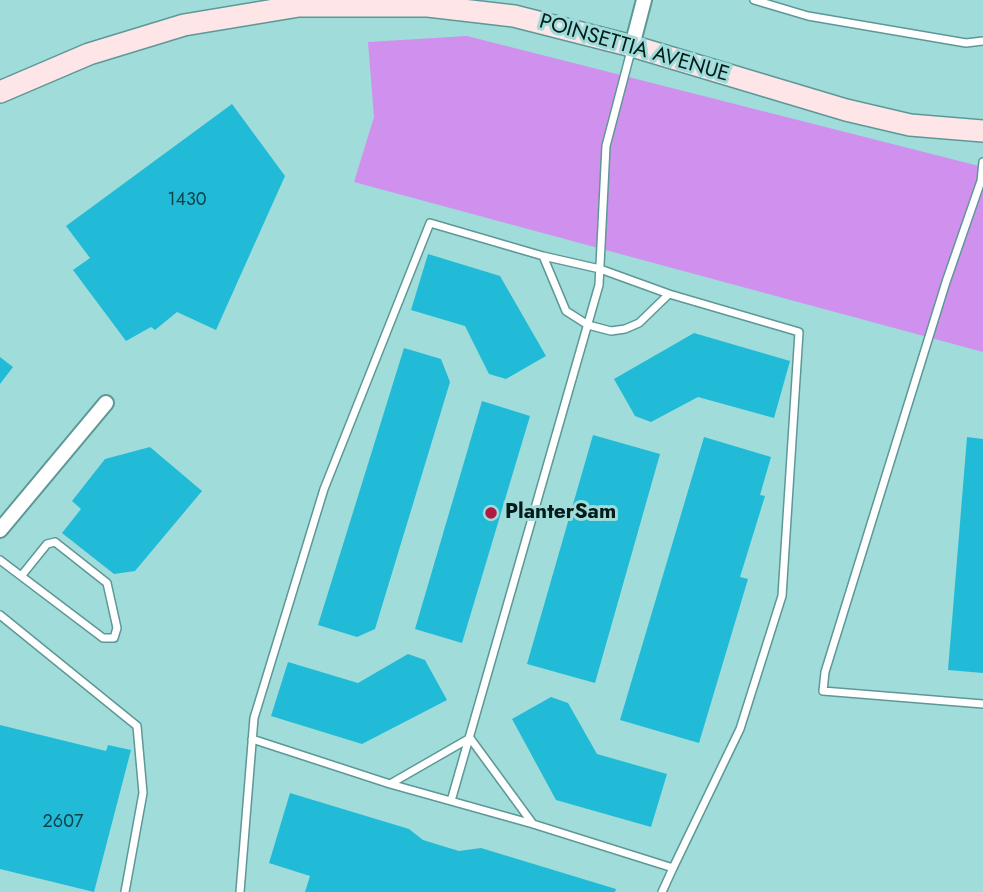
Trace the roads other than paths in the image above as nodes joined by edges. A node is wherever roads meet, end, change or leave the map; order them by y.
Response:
1 (644, 0) edge
2 (754, 0) edge
3 (983, 41) edge
4 (632, 46) junction
5 (0, 92) edge
6 (983, 131) edge
7 (983, 162) edge
8 (543, 256) junction
9 (600, 269) junction
10 (668, 294) junction
11 (588, 326) junction
12 (106, 403) dead end
13 (0, 530) edge
14 (0, 560) edge
15 (22, 575) junction
16 (0, 615) edge
17 (983, 704) edge
18 (470, 738) junction
19 (252, 739) junction
20 (390, 783) junction
21 (451, 801) junction
22 (533, 824) junction
23 (674, 868) junction
24 (125, 892) edge
25 (240, 892) edge
26 (662, 892) edge

1 - 4 street
2 - 3 lane
4 - 5 main road, POINSETTIA AVENUE
4 - 6 main road, POINSETTIA AVENUE
4 - 9 lane
7 - 17 lane
8 - 9 lane
8 - 11 lane
8 - 19 lane
9 - 10 lane
9 - 11 lane
10 - 11 lane
10 - 23 lane
11 - 18 lane
12 - 13 street
14 - 15 lane
15 - 15 lane
16 - 24 lane
18 - 20 lane
18 - 21 lane
18 - 22 lane
19 - 20 lane
19 - 25 lane
20 - 21 lane
21 - 22 lane
22 - 23 lane
23 - 26 lane

